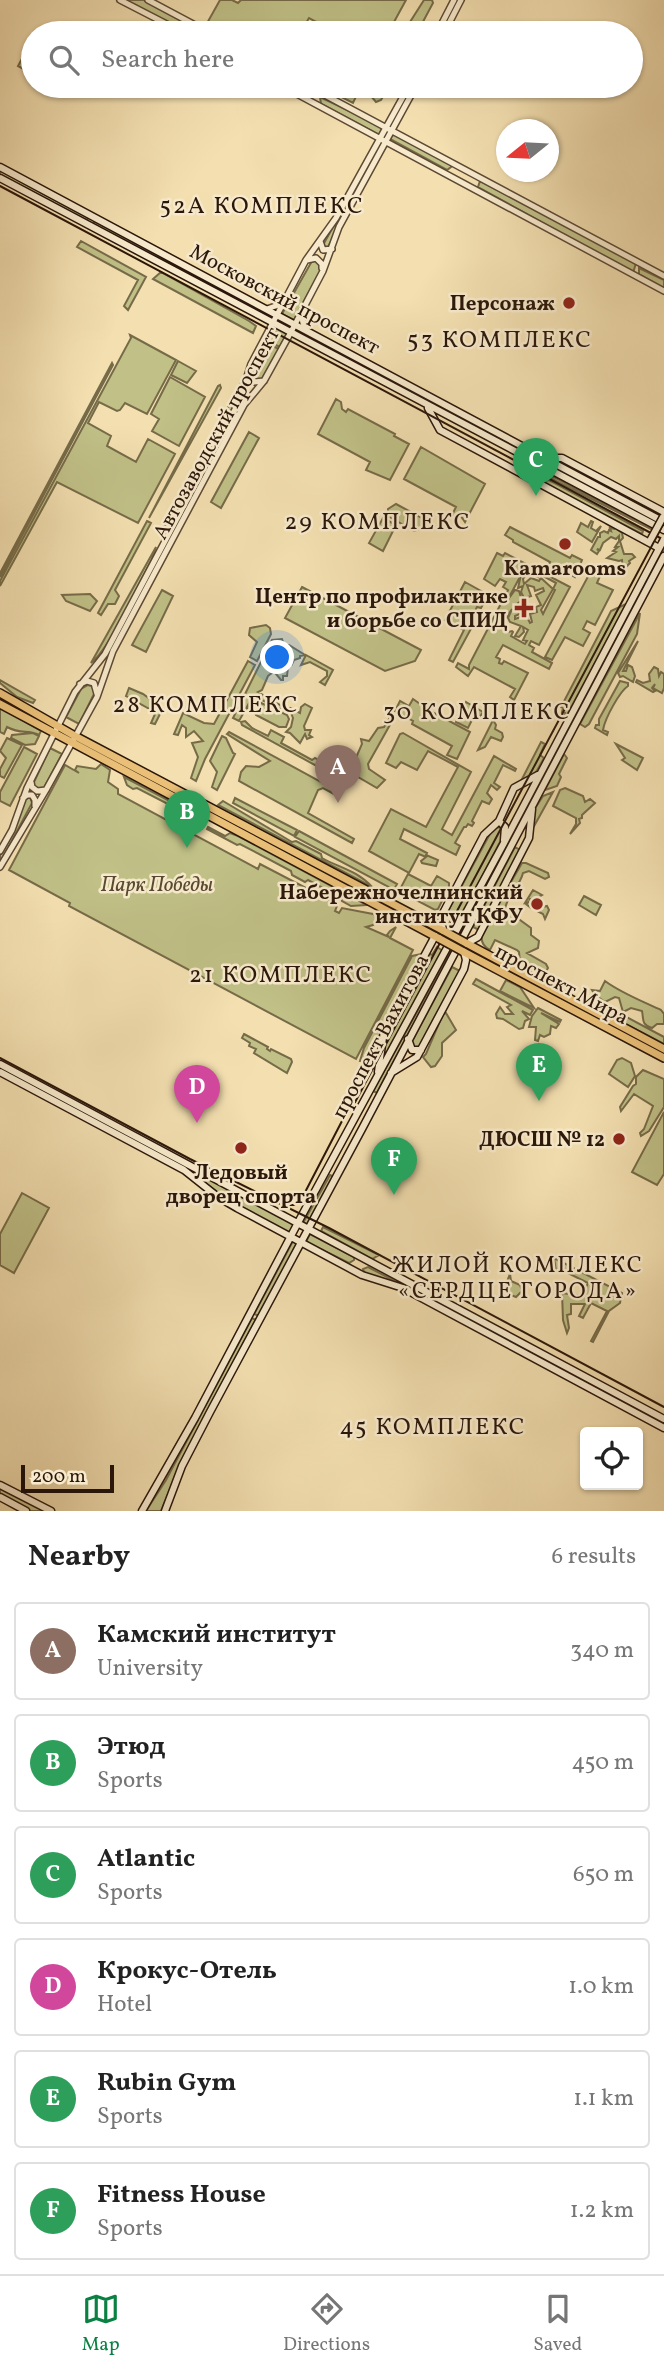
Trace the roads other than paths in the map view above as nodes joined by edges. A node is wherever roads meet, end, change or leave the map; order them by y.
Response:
1 (120, 0) edge
2 (148, 0) edge
3 (454, 0) edge
4 (461, 0) edge
5 (161, 21) edge
6 (187, 21) edge
7 (443, 21) edge
8 (450, 21) edge
9 (305, 98) edge
10 (316, 98) edge
11 (332, 98) edge
12 (403, 98) edge
13 (408, 98) edge
14 (320, 106) junction
15 (389, 129) junction
16 (383, 139) junction
17 (448, 160) junction
18 (0, 167) edge
19 (442, 171) junction
20 (0, 178) edge
21 (482, 179) junction
22 (479, 191) junction
23 (100, 221) junction
24 (96, 229) junction
25 (320, 241) junction
26 (332, 249) junction
27 (306, 260) junction
28 (645, 265) junction
29 (323, 271) junction
30 (664, 276) edge
31 (639, 278) junction
32 (228, 289) junction
33 (664, 291) edge
34 (224, 298) junction
35 (284, 303) junction
36 (267, 309) junction
37 (301, 312) junction
38 (278, 314) junction
39 (273, 323) junction
40 (295, 323) junction
41 (307, 329) junction
42 (290, 332) junction
43 (249, 370) junction
44 (393, 377) junction
45 (264, 381) junction
46 (389, 385) junction
47 (242, 391) junction
48 (252, 395) junction
49 (424, 404) junction
50 (663, 516) edge
51 (664, 530) edge
52 (650, 540) junction
53 (662, 543) edge
54 (663, 558) edge
55 (97, 664) junction
56 (107, 667) junction
57 (80, 684) junction
58 (0, 693) edge
59 (97, 697) junction
60 (13, 700) junction
61 (0, 704) edge
62 (9, 709) junction
63 (81, 726) junction
64 (44, 728) junction
65 (56, 730) junction
66 (74, 739) junction
67 (85, 745) junction
68 (48, 746) junction
69 (65, 755) junction
70 (119, 763) junction
71 (540, 775) junction
72 (31, 779) junction
73 (46, 790) junction
74 (22, 800) junction
75 (533, 804) junction
76 (34, 809) junction
77 (499, 821) junction
78 (507, 845) junction
79 (524, 849) junction
80 (0, 851) edge
81 (0, 867) edge
82 (442, 915) junction
83 (424, 921) junction
84 (440, 935) junction
85 (478, 937) junction
86 (465, 947) junction
87 (483, 952) junction
88 (485, 964) junction
89 (464, 969) junction
90 (386, 1029) junction
91 (401, 1034) junction
92 (408, 1039) junction
93 (664, 1049) edge
94 (421, 1050) junction
95 (664, 1058) edge
96 (0, 1064) edge
97 (0, 1072) edge
98 (390, 1074) junction
99 (377, 1077) junction
100 (365, 1099) junction
101 (374, 1105) junction
102 (332, 1161) junction
103 (341, 1168) junction
104 (236, 1190) junction
105 (227, 1203) junction
106 (300, 1220) junction
107 (310, 1226) junction
108 (281, 1231) junction
109 (292, 1237) junction
110 (301, 1242) junction
111 (285, 1248) junction
112 (311, 1248) junction
113 (352, 1252) junction
114 (295, 1253) junction
115 (372, 1264) junction
116 (345, 1266) junction
117 (362, 1275) junction
118 (248, 1317) junction
119 (258, 1322) junction
120 (664, 1419) edge
121 (664, 1428) edge
122 (1, 1486) edge
123 (0, 1497) edge
124 (26, 1511) edge
125 (51, 1511) edge
126 (142, 1511) edge
127 (165, 1511) edge

1 - 5 street
2 - 6 street
3 - 7 street
4 - 8 street
9 - 14 street
10 - 14 street
11 - 15 street
12 - 15 street, Автозаводский проспект
13 - 15 street, Автозаводский проспект
14 - 16 street
15 - 16 street, Автозаводский проспект
15 - 17 street
16 - 19 street
16 - 25 street, Автозаводский проспект
16 - 26 street, Автозаводский проспект
17 - 19 street
17 - 21 street
18 - 23 main road, Московский проспект
19 - 22 street
20 - 24 main road, Московский проспект
21 - 22 street
21 - 28 street
22 - 31 street
23 - 24 main road
23 - 32 main road, Московский проспект
24 - 34 main road, Московский проспект
25 - 26 street
25 - 27 street, Автозаводский проспект
26 - 29 street, Автозаводский проспект
27 - 29 street
27 - 35 street, Автозаводский проспект
28 - 30 street
28 - 31 street
29 - 37 street, Автозаводский проспект
31 - 33 street
32 - 34 main road
32 - 36 main road, Московский проспект
34 - 39 main road, Московский проспект
35 - 36 street
35 - 38 street, Автозаводский проспект
36 - 38 main road, Московский проспект
37 - 40 street, Автозаводский проспект
37 - 41 street
38 - 39 street, Автозаводский проспект
38 - 40 main road, Московский проспект
39 - 42 main road, Московский проспект
39 - 43 street, Автозаводский проспект
40 - 41 main road, Московский проспект
40 - 42 street, Автозаводский проспект
41 - 44 main road, Московский проспект
42 - 45 street, Автозаводский проспект
42 - 46 main road, Московский проспект
43 - 45 street
43 - 47 street, Автозаводский проспект
44 - 46 main road
44 - 50 main road, Московский проспект
45 - 48 street, Автозаводский проспект
46 - 49 main road, Московский проспект
47 - 48 street
47 - 55 street, Автозаводский проспект
48 - 56 street, Автозаводский проспект
49 - 51 main road, Московский проспект
49 - 52 main road
50 - 52 main road, bridge
52 - 53 main road
53 - 71 main road, проспект Вахитова
54 - 75 main road, проспект Вахитова
55 - 56 street
55 - 57 street, Автозаводский проспект
56 - 59 street, Автозаводский проспект
57 - 59 street
57 - 65 street, Автозаводский проспект
58 - 60 main road, проспект Мира
59 - 63 street, Автозаводский проспект
60 - 62 main road
60 - 65 main road, проспект Мира
61 - 62 main road, проспект Мира
62 - 64 main road, проспект Мира
63 - 66 street, Автозаводский проспект
63 - 67 street
64 - 65 main road, проспект Мира
64 - 68 street
65 - 66 main road, проспект Мира
65 - 68 street, Автозаводский проспект
66 - 67 main road, проспект Мира
66 - 69 street, Автозаводский проспект
67 - 69 street
67 - 70 main road, проспект Мира
68 - 72 street, Автозаводский проспект
69 - 73 street, Автозаводский проспект
70 - 83 main road, проспект Мира
70 - 84 main road, проспект Мира
71 - 77 main road
71 - 78 main road, проспект Вахитова
72 - 73 street
72 - 74 street, Автозаводский проспект
73 - 76 street, Автозаводский проспект
74 - 76 street
74 - 80 street, Автозаводский проспект
75 - 78 main road, проспект Вахитова
75 - 79 main road
76 - 81 street, Автозаводский проспект
77 - 78 main road
77 - 82 main road
78 - 79 main road
78 - 91 main road, проспект Вахитова
78 - 92 main road, проспект Вахитова
79 - 85 main road
82 - 83 main road
82 - 84 main road
83 - 84 main road, проспект Мира
84 - 86 main road, проспект Мира, bridge
84 - 90 main road
85 - 86 main road
85 - 87 main road
86 - 87 main road, проспект Мира
86 - 88 main road, проспект Мира
86 - 89 main road
87 - 93 main road, проспект Мира
88 - 89 main road
88 - 95 main road, проспект Мира
89 - 94 main road
90 - 91 main road
90 - 99 main road
91 - 99 main road, проспект Вахитова
92 - 94 main road
92 - 98 main road, проспект Вахитова
94 - 98 main road
96 - 104 main road
97 - 105 main road
98 - 101 main road, проспект Вахитова
99 - 100 main road, проспект Вахитова
100 - 101 main road
100 - 102 main road, проспект Вахитова
101 - 103 main road, проспект Вахитова
102 - 103 main road
102 - 106 main road, проспект Вахитова
103 - 107 main road, проспект Вахитова
104 - 105 main road
104 - 106 main road
105 - 108 main road
106 - 107 main road
106 - 109 main road, проспект Вахитова
107 - 110 main road, проспект Вахитова
107 - 113 main road
108 - 109 main road
108 - 111 main road
109 - 110 main road
109 - 111 main road, проспект Вахитова
110 - 112 main road
110 - 114 main road, проспект Вахитова
111 - 118 main road, проспект Вахитова
112 - 114 main road
112 - 116 main road
113 - 115 main road
113 - 116 main road
114 - 119 main road, проспект Вахитова
115 - 117 main road
115 - 120 main road
116 - 117 main road
117 - 121 main road
118 - 119 main road
118 - 126 main road, проспект Вахитова
119 - 127 main road, проспект Вахитова
122 - 125 main road
123 - 124 main road

